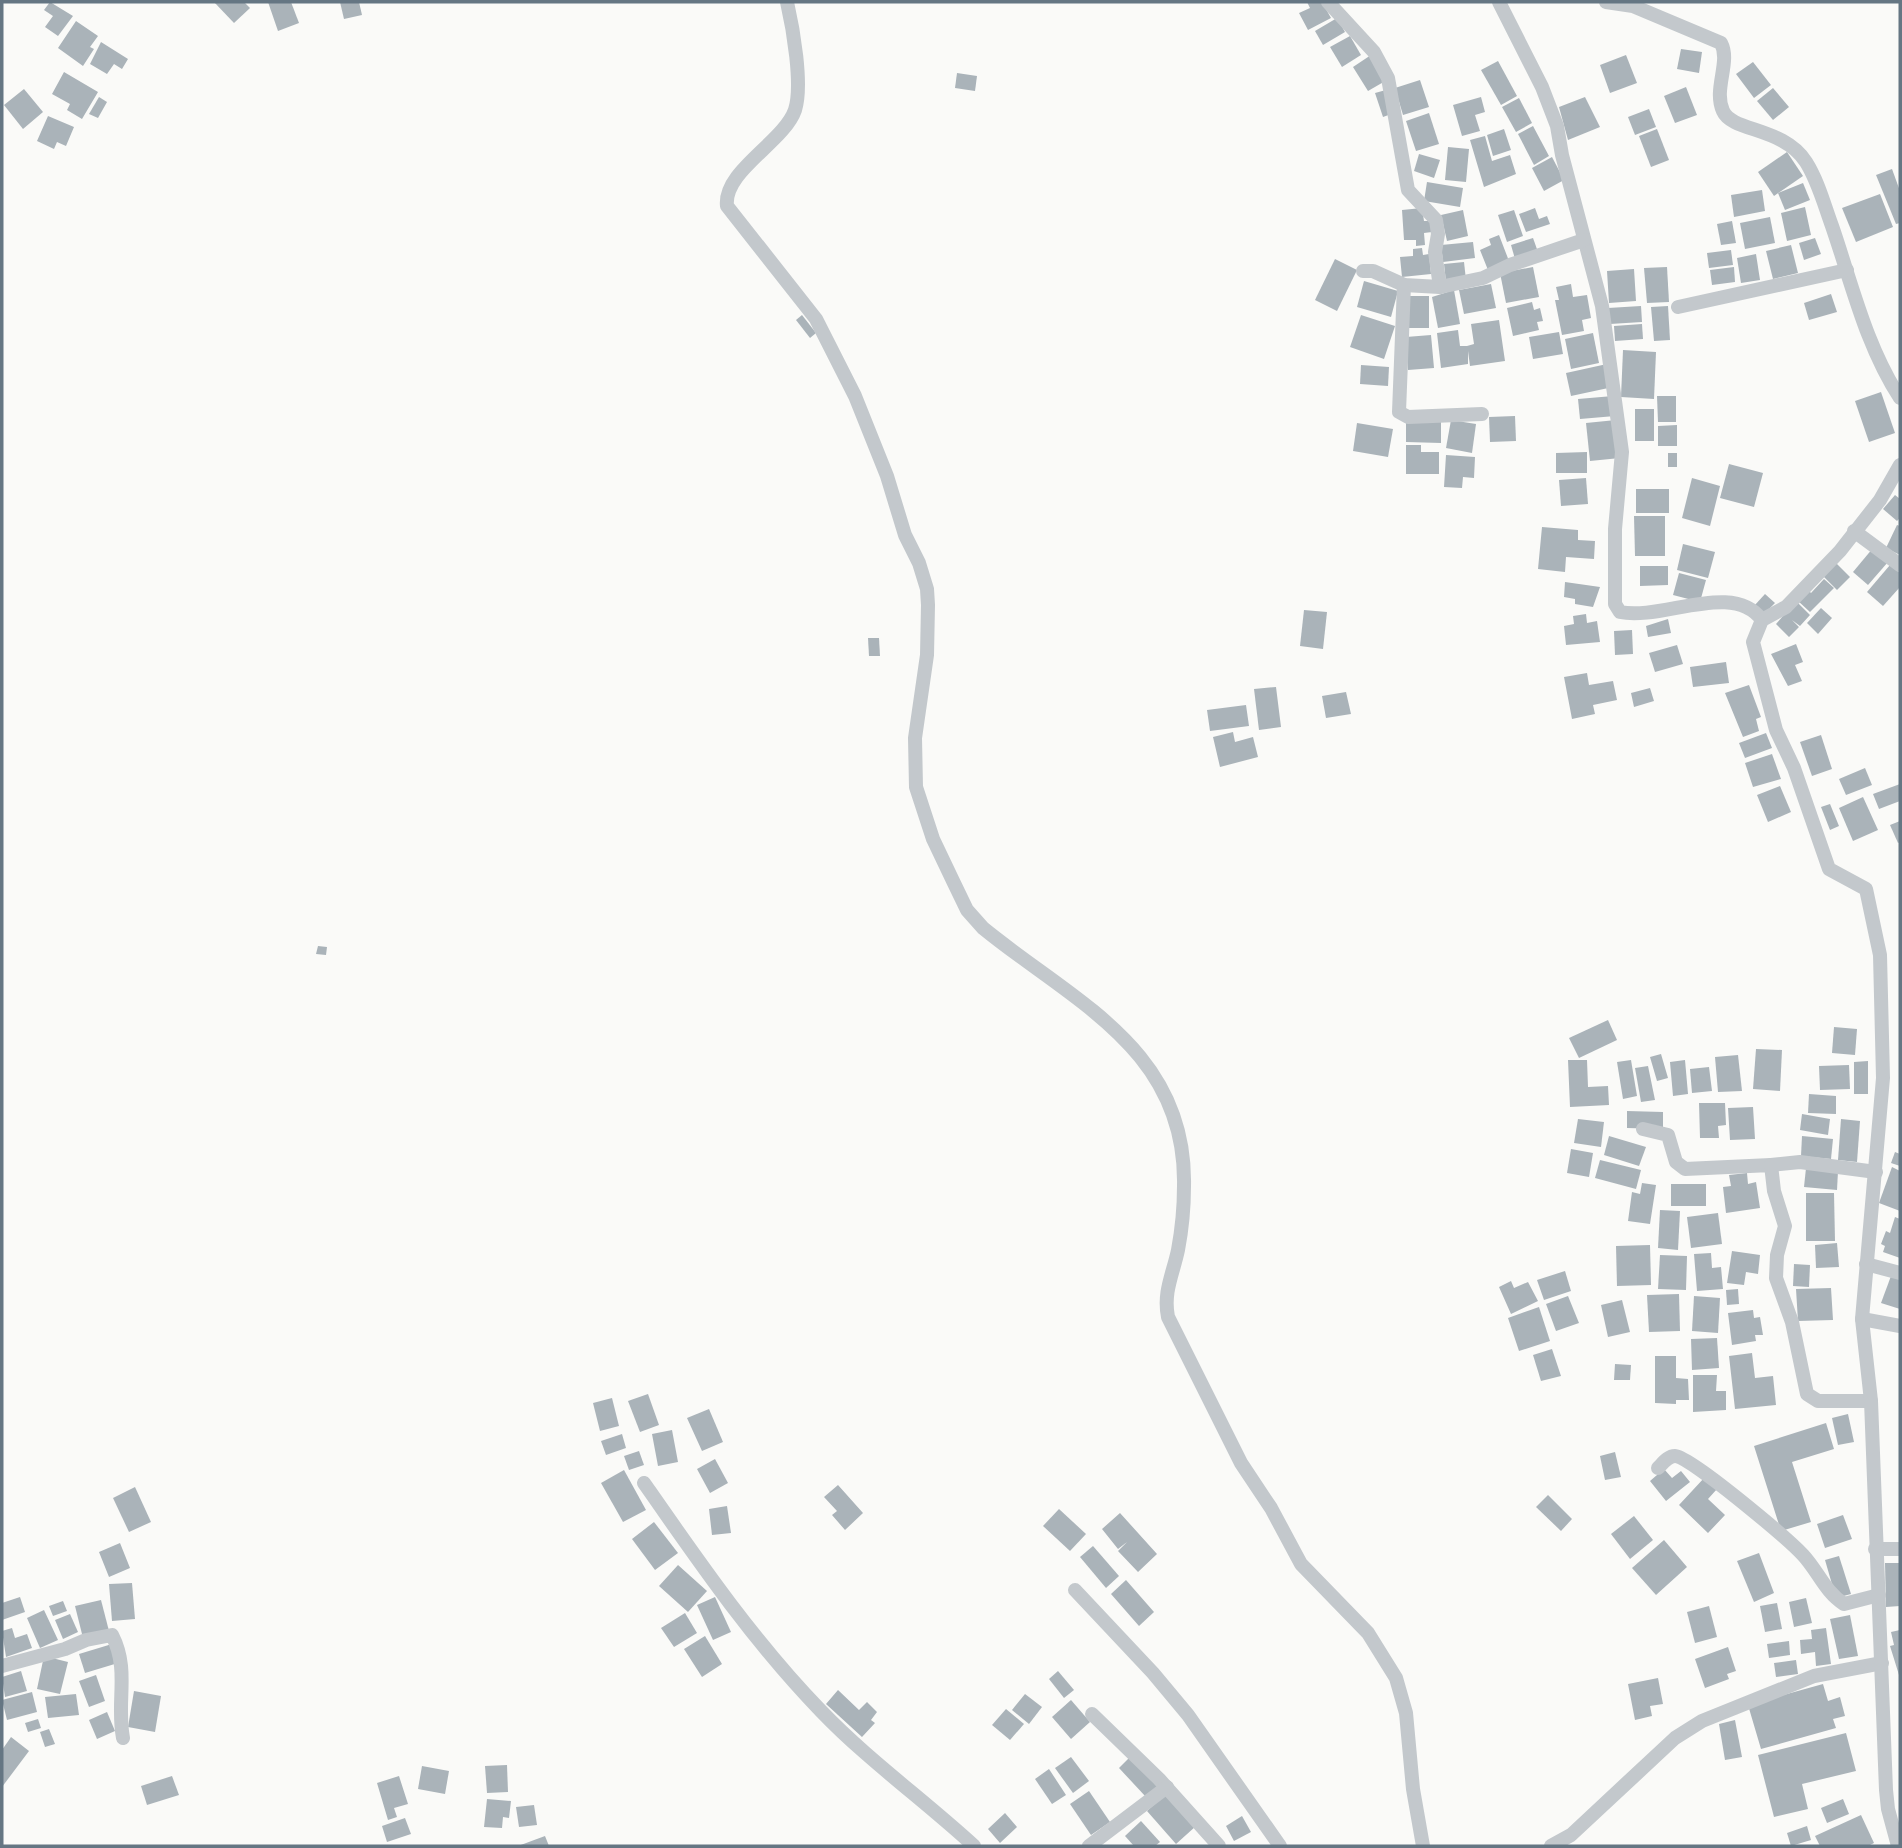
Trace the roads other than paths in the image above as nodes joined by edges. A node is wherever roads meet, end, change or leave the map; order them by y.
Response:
1 (787, 2) edge
2 (1328, 2) edge
3 (1499, 2) edge
4 (1606, 2) edge
5 (1584, 240) junction
6 (1847, 270) junction
7 (1363, 271) dead end
8 (1404, 285) junction
9 (1440, 287) junction
10 (1678, 307) dead end
11 (1900, 398) edge
12 (1482, 414) dead end
13 (1900, 465) edge
14 (1854, 531) junction
15 (1900, 565) edge
16 (1762, 620) junction
17 (1643, 1129) dead end
18 (1771, 1165) junction
19 (1876, 1172) junction
20 (1866, 1264) junction
21 (1900, 1273) edge
22 (1862, 1319) junction
23 (1900, 1326) edge
24 (1871, 1401) junction
25 (1658, 1468) dead end
26 (644, 1483) dead end
27 (1875, 1549) junction
28 (1900, 1549) edge
29 (1075, 1590) dead end
30 (1879, 1595) junction
31 (1882, 1664) junction
32 (2, 1666) edge
33 (1092, 1714) dead end
34 (123, 1738) dead end
35 (1167, 1787) junction
36 (974, 1846) edge
37 (1089, 1846) edge
38 (1219, 1846) edge
39 (1279, 1846) edge
40 (1423, 1846) edge
41 (1551, 1846) edge
42 (1898, 1846) edge

1 - 40 street
2 - 9 street
3 - 5 street
4 - 6 street
5 - 9 street
5 - 16 street
6 - 10 street
6 - 11 street
7 - 8 street
8 - 9 street
8 - 12 street
13 - 14 street
14 - 15 street
14 - 16 street
16 - 19 street
17 - 18 street
18 - 19 street
18 - 24 street
19 - 20 street
20 - 21 street
20 - 22 street
22 - 23 street
22 - 24 street
24 - 27 street
25 - 30 street
26 - 36 street
27 - 28 street
27 - 30 street
29 - 39 street
30 - 31 street
31 - 41 street
31 - 42 street
32 - 34 street
33 - 35 street
35 - 37 street
35 - 38 street

